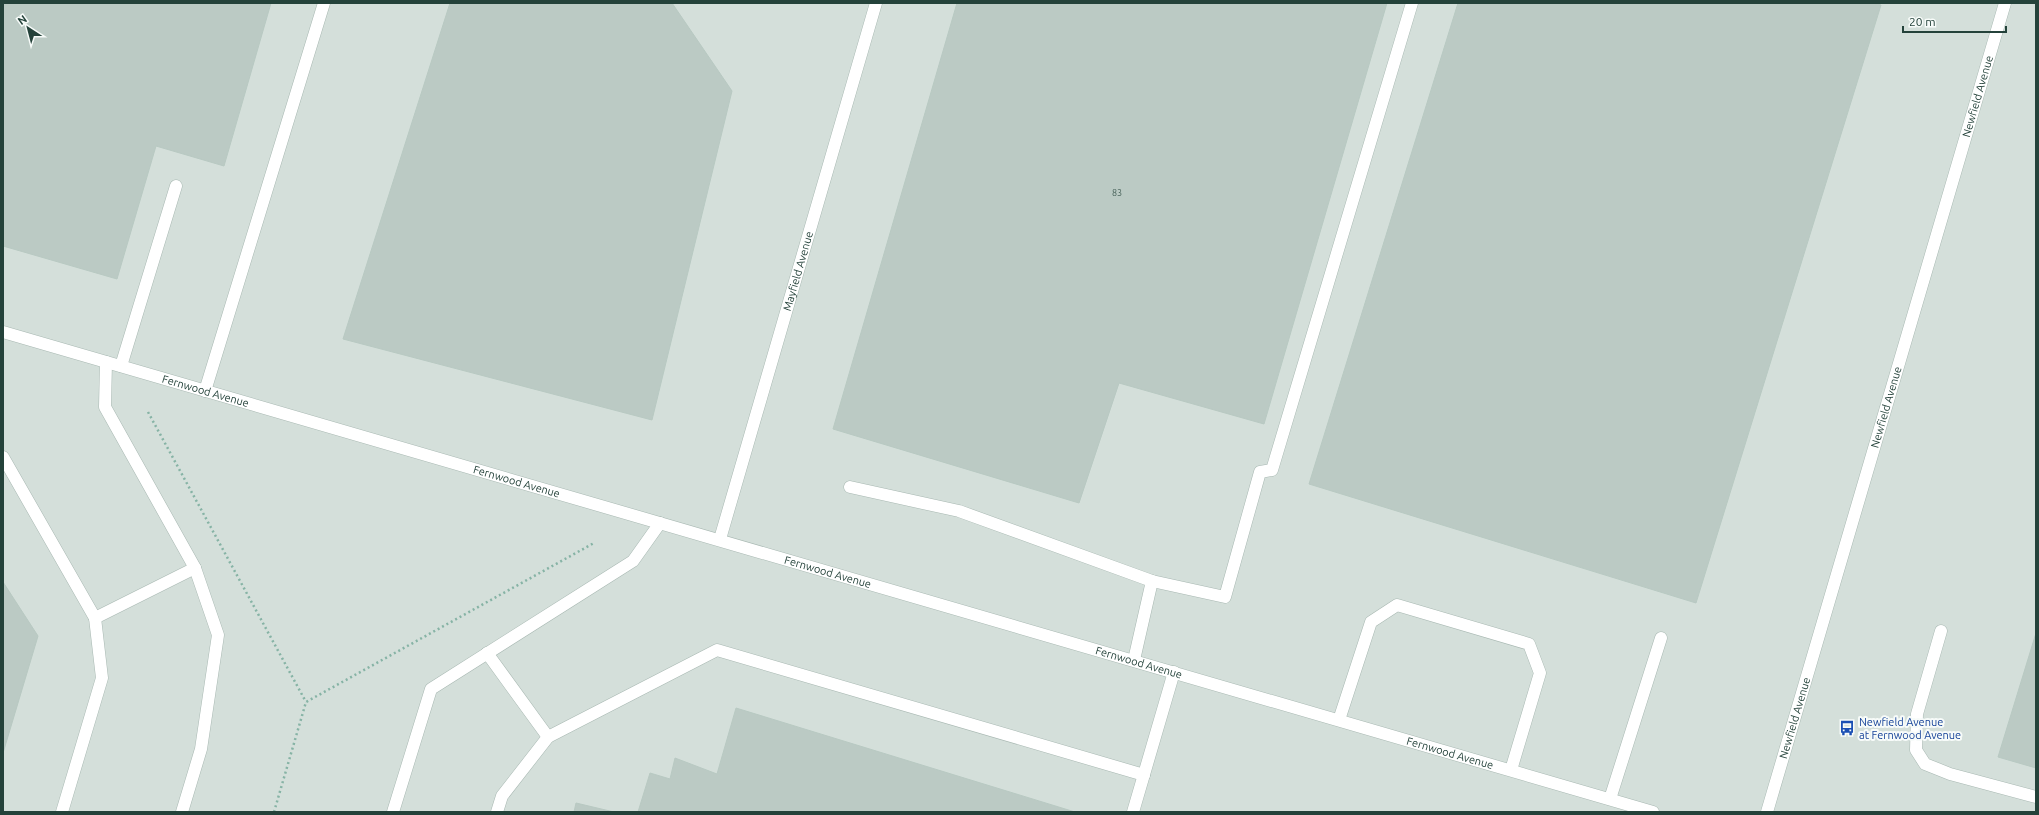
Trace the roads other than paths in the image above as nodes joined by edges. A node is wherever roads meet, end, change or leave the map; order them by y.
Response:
1 (324, 3) edge
2 (876, 3) edge
3 (1412, 3) edge
4 (2004, 3) edge
5 (176, 186) dead end
6 (3, 332) edge
7 (106, 362) junction
8 (121, 366) junction
9 (205, 391) junction
10 (3, 457) edge
11 (850, 487) dead end
12 (660, 522) junction
13 (720, 539) junction
14 (195, 568) junction
15 (1152, 581) junction
16 (95, 618) junction
17 (1941, 631) dead end
18 (1661, 638) dead end
19 (487, 653) junction
20 (1134, 660) junction
21 (1174, 672) junction
22 (1339, 720) junction
23 (548, 737) junction
24 (1511, 770) junction
25 (1144, 775) junction
26 (2036, 797) edge
27 (1610, 800) junction
28 (62, 812) edge
29 (182, 812) edge
30 (393, 812) edge
31 (497, 812) edge
32 (1133, 812) edge
33 (1653, 812) edge
34 (1767, 812) edge

1 - 9 lane
2 - 13 lane, Mayfield Avenue
3 - 15 lane
4 - 34 lane, Newfield Avenue
5 - 8 lane
6 - 7 lane, Fernwood Avenue
7 - 8 lane, Fernwood Avenue
7 - 14 lane
8 - 9 lane, Fernwood Avenue
9 - 12 lane, Fernwood Avenue
10 - 16 lane
11 - 15 lane
12 - 13 lane, Fernwood Avenue
12 - 19 lane
13 - 20 lane, Fernwood Avenue
14 - 16 lane
14 - 29 lane
15 - 20 lane
16 - 28 lane
17 - 26 lane
18 - 27 lane
19 - 23 lane
19 - 30 lane
20 - 21 lane, Fernwood Avenue
21 - 22 lane, Fernwood Avenue
21 - 25 lane
22 - 24 lane, Fernwood Avenue
22 - 24 lane
23 - 25 lane
23 - 31 lane
24 - 27 lane, Fernwood Avenue
25 - 32 lane
27 - 33 lane, Fernwood Avenue

